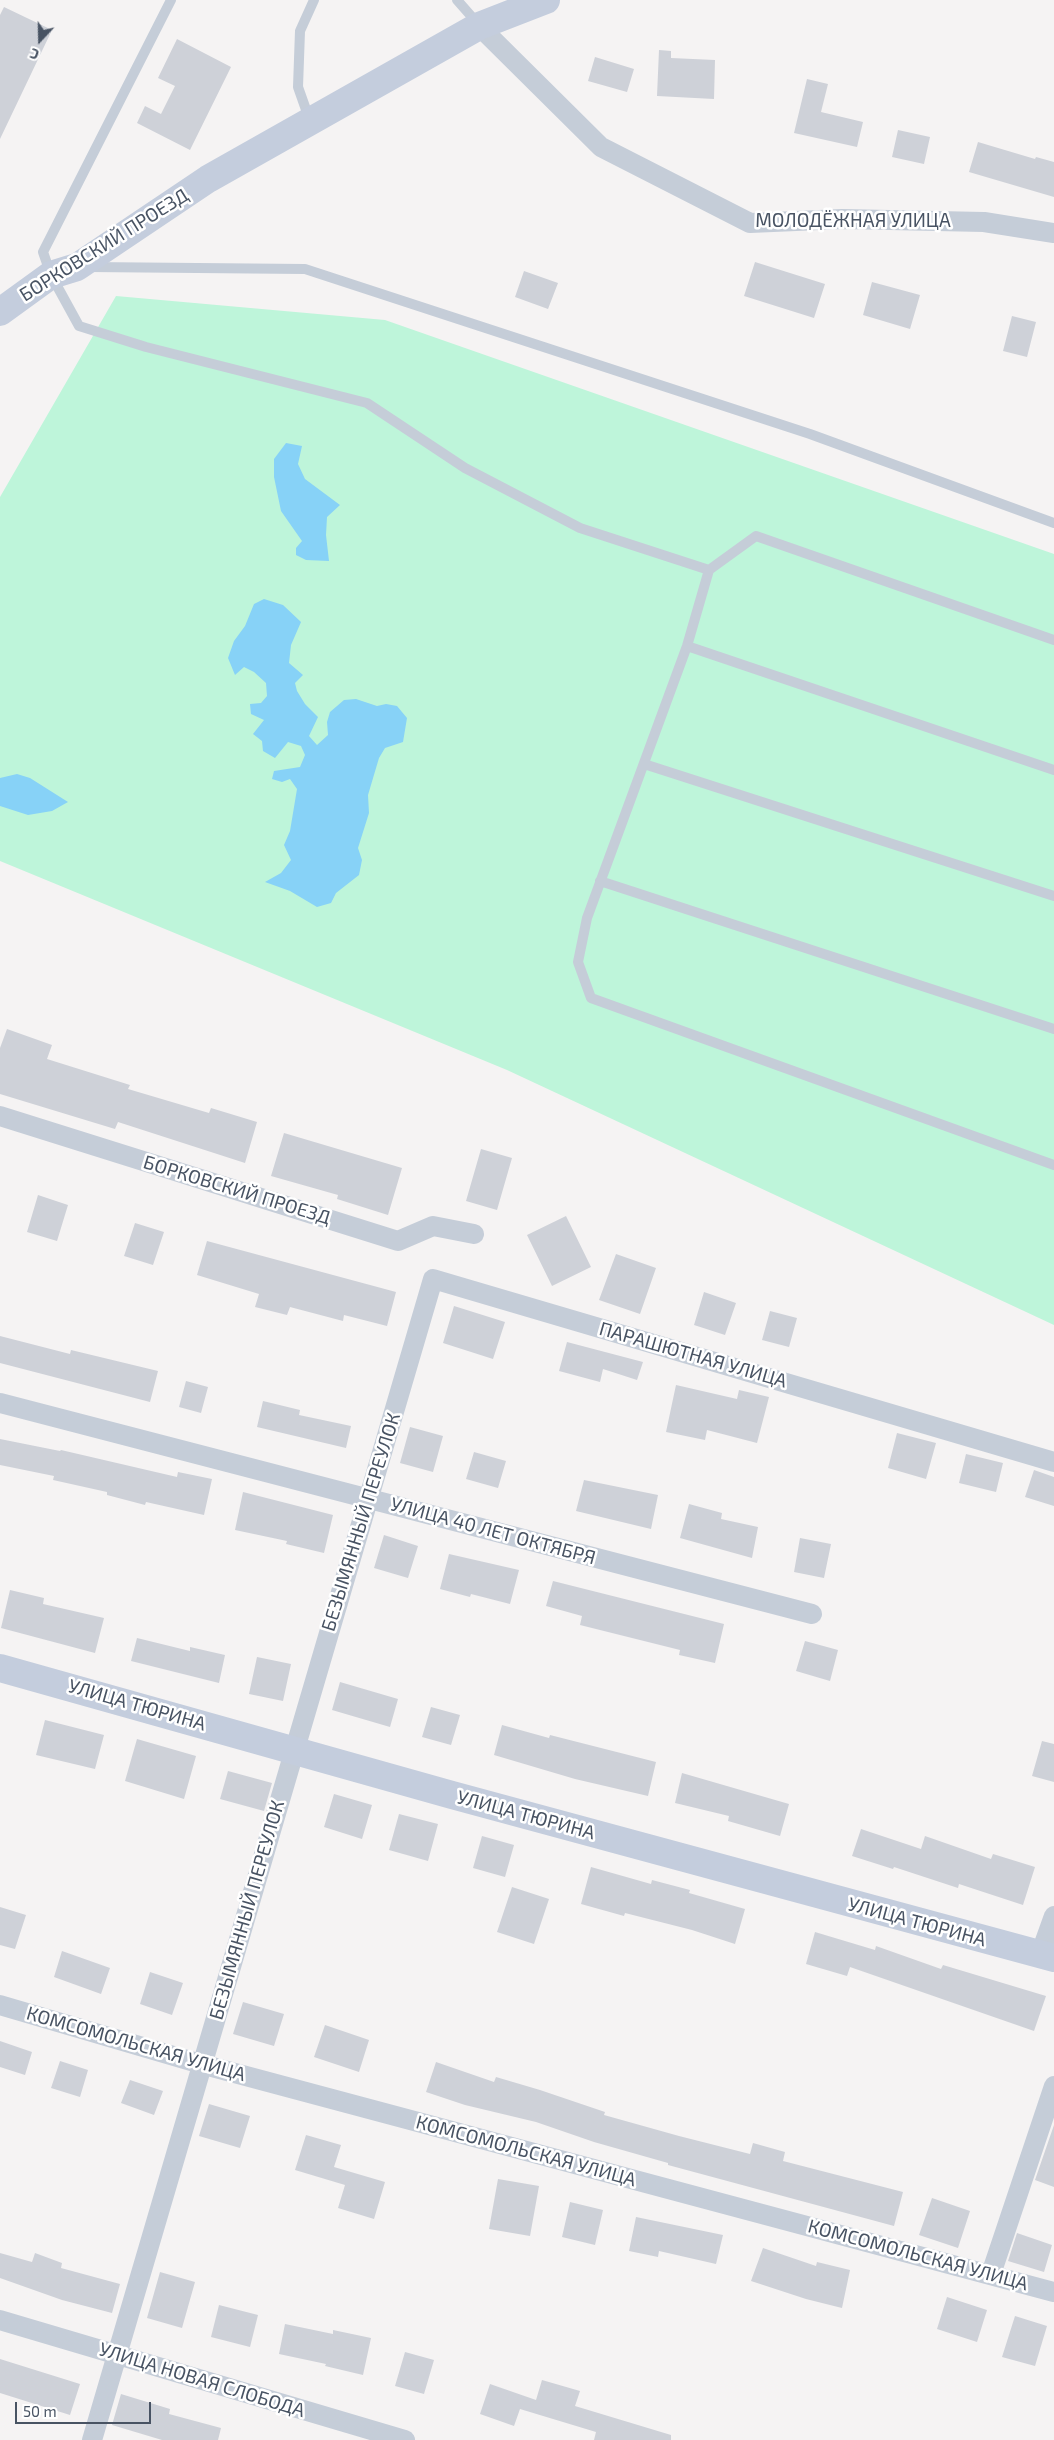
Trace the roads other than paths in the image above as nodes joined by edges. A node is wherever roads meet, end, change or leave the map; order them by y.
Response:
1 (171, 0) edge
2 (314, 0) edge
3 (457, 0) edge
4 (546, 0) edge
5 (518, 6) edge
6 (479, 26) junction
7 (310, 121) junction
8 (1054, 233) edge
9 (76, 267) junction
10 (51, 275) junction
11 (0, 312) edge
12 (1054, 523) edge
13 (708, 570) junction
14 (1054, 640) edge
15 (688, 646) junction
16 (644, 764) junction
17 (1054, 770) edge
18 (600, 881) junction
19 (1054, 896) edge
20 (1054, 1029) edge
21 (0, 1116) edge
22 (1054, 1165) edge
23 (474, 1234) dead end
24 (404, 1381) joint
25 (0, 1403) edge
26 (1054, 1462) edge
27 (367, 1499) junction
28 (812, 1614) dead end
29 (0, 1668) edge
30 (294, 1750) junction
31 (1054, 1916) edge
32 (1047, 1957) edge
33 (0, 2005) edge
34 (201, 2064) junction
35 (1054, 2086) edge
36 (990, 2274) junction
37 (1054, 2292) edge
38 (0, 2320) edge
39 (118, 2355) junction
40 (92, 2440) edge
41 (405, 2440) edge

1 - 10 lane
2 - 7 lane
3 - 6 lane
4 - 5 street, БОРКОВСКИЙ ПРОЕЗД
5 - 6 street, БОРКОВСКИЙ ПРОЕЗД
6 - 7 street, БОРКОВСКИЙ ПРОЕЗД
6 - 8 street, МОЛОДЁЖНАЯ УЛИЦА
7 - 9 street, БОРКОВСКИЙ ПРОЕЗД
9 - 10 street, БОРКОВСКИЙ ПРОЕЗД
9 - 12 lane
10 - 11 street, БОРКОВСКИЙ ПРОЕЗД
10 - 13 lane
13 - 14 lane
13 - 15 lane
15 - 16 lane
15 - 17 lane
16 - 18 lane
16 - 19 lane
18 - 20 lane
18 - 22 lane
21 - 23 street, БОРКОВСКИЙ ПРОЕЗД
24 - 26 street, ПАРАШЮТНАЯ УЛИЦА
24 - 27 street, БЕЗЫМЯННЫЙ ПЕРЕУЛОК
25 - 27 street, УЛИЦА 40 ЛЕТ ОКТЯБРЯ
27 - 28 street, УЛИЦА 40 ЛЕТ ОКТЯБРЯ
27 - 30 street, БЕЗЫМЯННЫЙ ПЕРЕУЛОК
29 - 30 street, УЛИЦА ТЮРИНА
30 - 32 street, УЛИЦА ТЮРИНА
30 - 34 street, БЕЗЫМЯННЫЙ ПЕРЕУЛОК
31 - 32 street
33 - 34 street, КОМСОМОЛЬСКАЯ УЛИЦА
34 - 36 street, КОМСОМОЛЬСКАЯ УЛИЦА
34 - 39 street, БЕЗЫМЯННЫЙ ПЕРЕУЛОК
35 - 36 street
36 - 37 street, КОМСОМОЛЬСКАЯ УЛИЦА
38 - 39 street, УЛИЦА НОВАЯ СЛОБОДА
39 - 40 street, БЕЗЫМЯННЫЙ ПЕРЕУЛОК
39 - 41 street, УЛИЦА НОВАЯ СЛОБОДА

